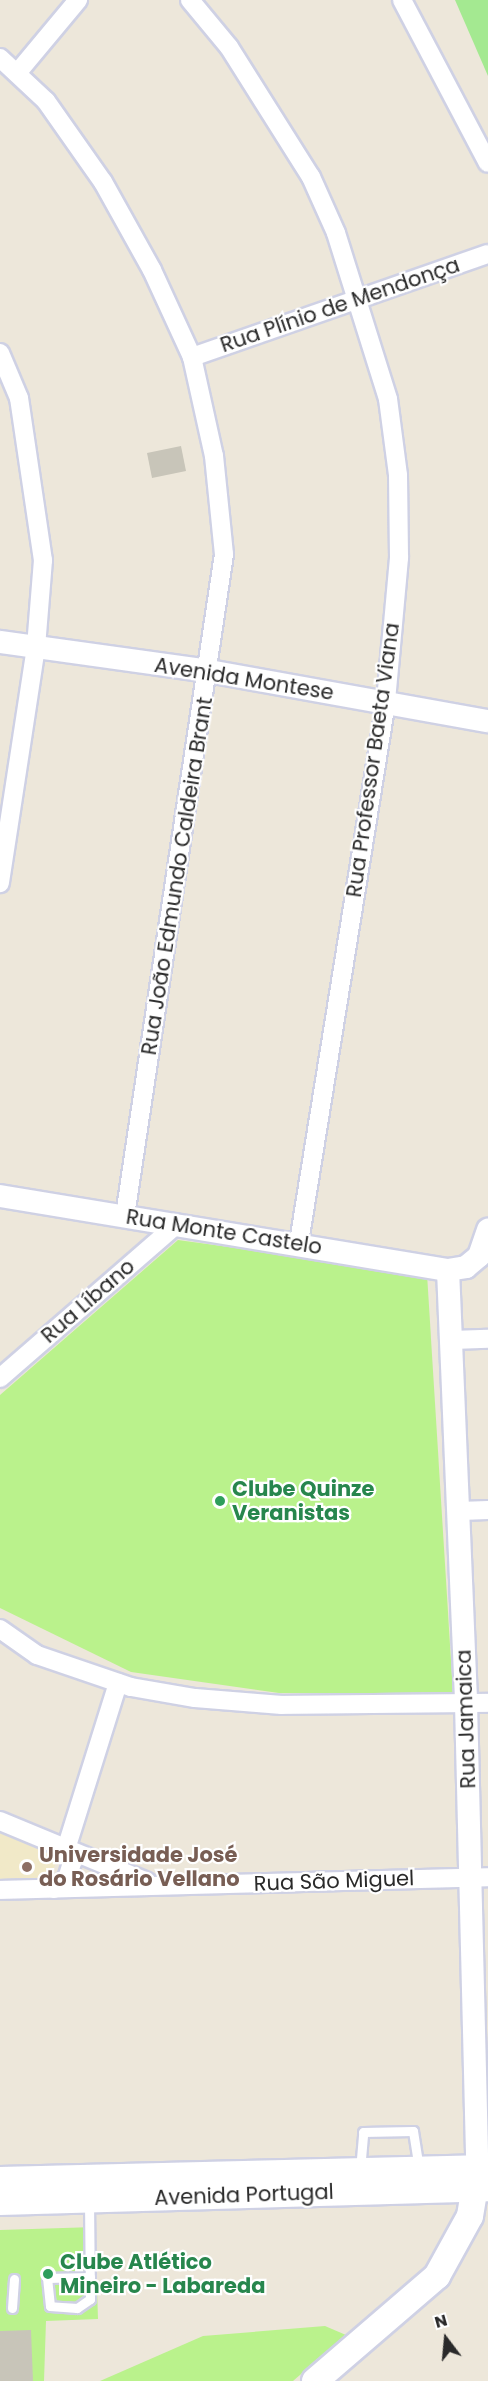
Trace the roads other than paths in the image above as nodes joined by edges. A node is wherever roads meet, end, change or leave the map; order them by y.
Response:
1 (78, 0) edge
2 (190, 0) edge
3 (402, 0) edge
4 (0, 58) edge
5 (18, 72) junction
6 (488, 163) edge
7 (488, 254) edge
8 (356, 297) junction
9 (0, 353) edge
10 (192, 357) junction
11 (0, 642) edge
12 (36, 647) junction
13 (209, 671) junction
14 (386, 702) junction
15 (488, 721) edge
16 (0, 883) edge
17 (0, 1196) edge
18 (125, 1216) junction
19 (177, 1224) junction
20 (488, 1230) edge
21 (299, 1242) junction
22 (448, 1270) junction
23 (488, 1338) edge
24 (452, 1340) junction
25 (0, 1378) edge
26 (488, 1510) edge
27 (460, 1511) junction
28 (0, 1629) edge
29 (118, 1683) junction
30 (477, 1703) edge
31 (0, 1821) edge
32 (70, 1851) junction
33 (479, 1877) edge
34 (163, 1887) junction
35 (54, 1889) junction
36 (0, 1890) edge
37 (392, 2161) dead end
38 (419, 2165) junction
39 (360, 2171) junction
40 (482, 2178) edge
41 (0, 2180) edge
42 (89, 2199) junction
43 (0, 2202) edge
44 (90, 2277) junction
45 (15, 2279) dead end
46 (12, 2308) dead end
47 (315, 2381) edge

1 - 5 street
2 - 8 street, Rua Professor Baeta Viana
3 - 6 street
4 - 5 street, Rua João Edmundo Caldeira Brant
5 - 10 street, Rua João Edmundo Caldeira Brant
7 - 8 street, Rua Plínio de Mendonça
8 - 10 street, Rua Plínio de Mendonça
8 - 14 street, Rua Professor Baeta Viana
9 - 12 street
10 - 13 street, Rua João Edmundo Caldeira Brant
11 - 12 street, Avenida Montese
12 - 13 street, Avenida Montese
12 - 16 street
13 - 14 street, Avenida Montese
13 - 18 street, Rua João Edmundo Caldeira Brant
14 - 15 street, Avenida Montese
14 - 21 street, Rua Professor Baeta Viana
17 - 18 street, Rua Monte Castelo
18 - 19 street, Rua Monte Castelo
19 - 21 street, Rua Monte Castelo
19 - 25 street, Rua Líbano
20 - 22 street
21 - 22 street, Rua Monte Castelo
22 - 24 street, Rua Jamaica
23 - 24 street
24 - 27 street, Rua Jamaica
26 - 27 street
27 - 30 street, Rua Jamaica
28 - 29 street
29 - 30 street
29 - 32 street
30 - 33 street, Rua Jamaica
31 - 32 street
32 - 34 street
32 - 35 street
33 - 34 street, Rua São Miguel
33 - 40 street, Rua Jamaica
34 - 35 street, Rua São Miguel
35 - 36 street, Rua São Miguel
37 - 38 lane
38 - 39 main road, Avenida Portugal
38 - 39 lane
38 - 40 main road, Avenida Portugal
39 - 41 main road, Avenida Portugal
40 - 42 main road, Avenida Portugal
40 - 47 main road
42 - 43 main road, Avenida Portugal
42 - 44 lane
44 - 44 lane
45 - 46 lane

